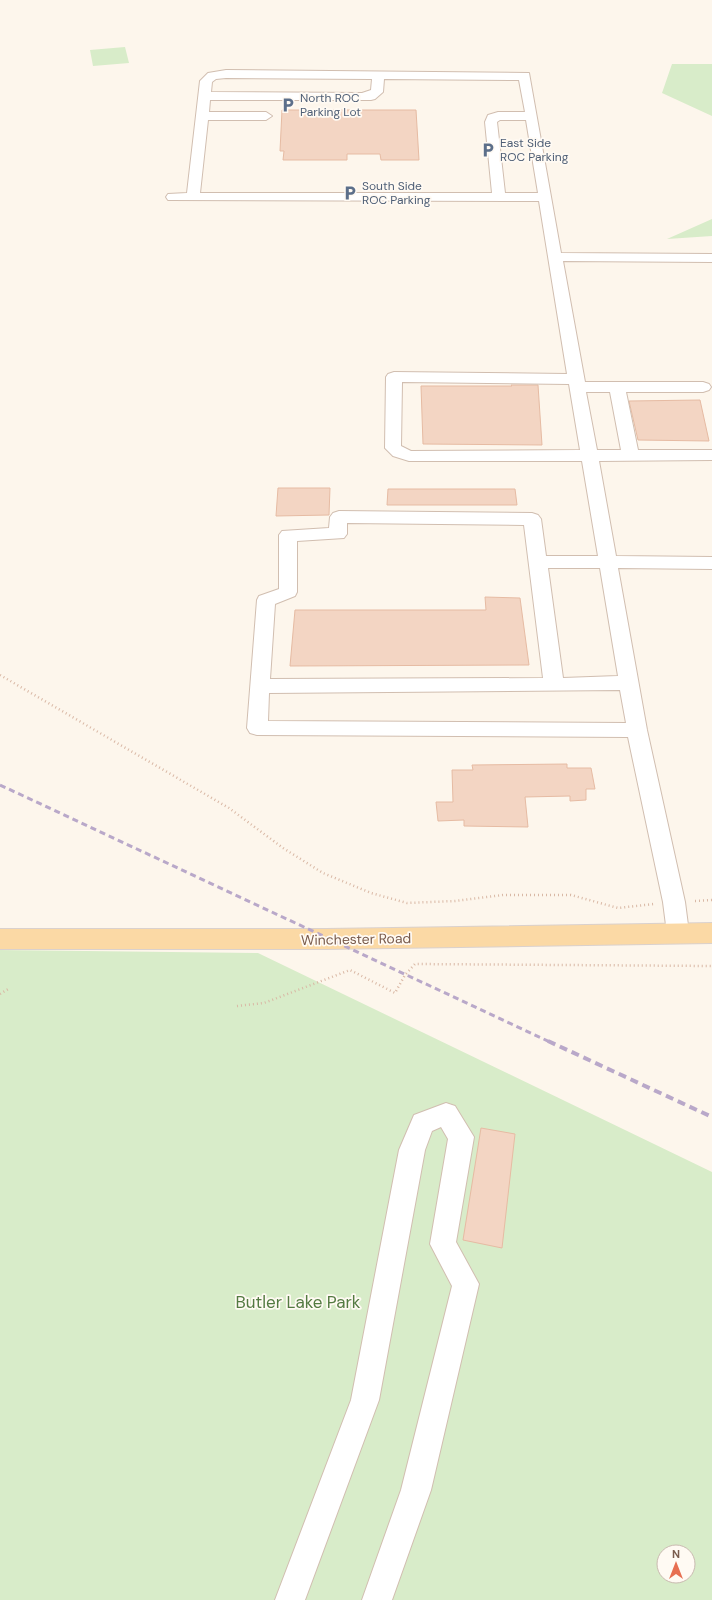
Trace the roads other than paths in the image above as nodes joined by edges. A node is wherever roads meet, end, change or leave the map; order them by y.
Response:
1 (378, 75) junction
2 (204, 96) junction
3 (203, 116) junction
4 (266, 116) dead end
5 (532, 116) junction
6 (173, 197) dead end
7 (193, 197) junction
8 (499, 197) junction
9 (545, 197) junction
10 (555, 257) junction
11 (712, 258) edge
12 (577, 383) junction
13 (617, 388) junction
14 (702, 388) dead end
15 (712, 454) edge
16 (590, 456) junction
17 (631, 456) junction
18 (537, 562) junction
19 (608, 563) junction
20 (712, 563) edge
21 (629, 683) junction
22 (554, 685) junction
23 (260, 686) junction
24 (637, 730) junction
25 (678, 933) junction
26 (712, 933) edge
27 (0, 940) edge
28 (290, 1600) edge
29 (377, 1600) edge

1 - 2 lane
1 - 2 lane
1 - 5 lane
2 - 3 lane
3 - 4 lane
3 - 7 lane
5 - 8 lane
5 - 9 lane
6 - 7 lane
7 - 8 lane
8 - 9 lane
9 - 10 lane
10 - 11 lane
10 - 12 lane
12 - 13 lane
12 - 16 lane
12 - 16 lane
13 - 14 lane
13 - 17 lane
15 - 17 lane
16 - 17 lane
16 - 19 lane
18 - 19 lane
18 - 22 lane
18 - 23 lane
19 - 20 lane
19 - 21 lane
21 - 22 lane
21 - 24 lane
22 - 23 lane
23 - 24 lane
24 - 25 lane
25 - 26 main road, Winchester Road
25 - 27 main road, Winchester Road
28 - 29 lane

